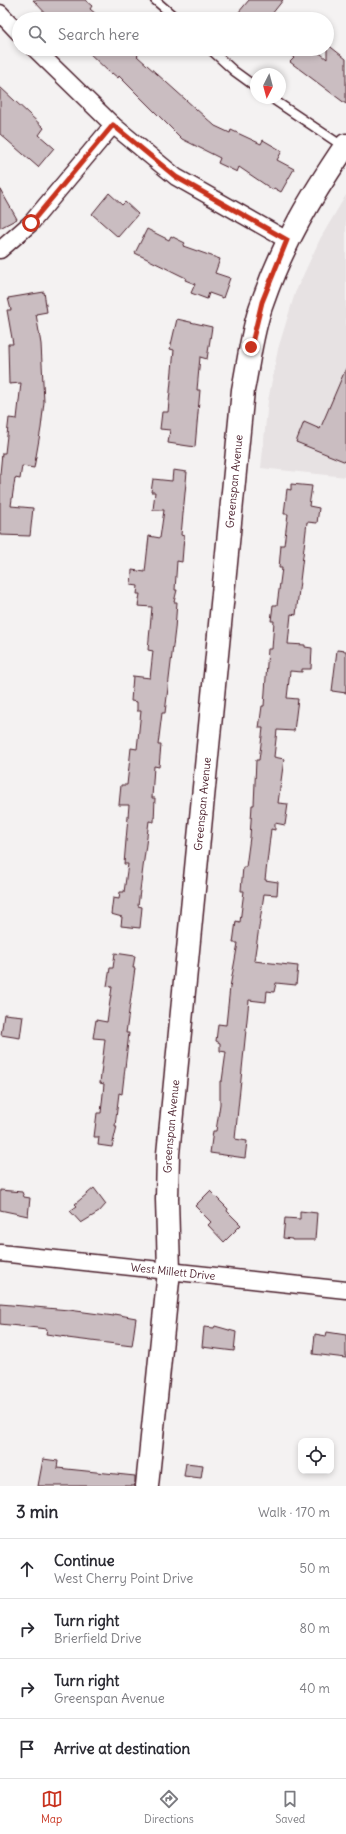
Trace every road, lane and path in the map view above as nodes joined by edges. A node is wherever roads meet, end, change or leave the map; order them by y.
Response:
1 (155, 0) edge
2 (168, 12) edge
3 (0, 13) edge
4 (12, 26) edge
5 (43, 56) edge
6 (218, 56) edge
7 (250, 83) edge
8 (280, 104) edge
9 (113, 125) junction
10 (345, 146) edge
11 (287, 240) junction
12 (0, 250) edge
13 (0, 1253) edge
14 (169, 1272) junction
15 (346, 1290) edge
16 (147, 1486) edge

1 - 2 lane
3 - 4 street
5 - 9 street
6 - 7 lane
8 - 10 lane
9 - 11 street
9 - 12 street
10 - 11 street, Greenspan Avenue
11 - 14 street, Greenspan Avenue
13 - 14 street, West Millett Drive
14 - 15 street, West Millett Drive
14 - 16 street, Greenspan Avenue

